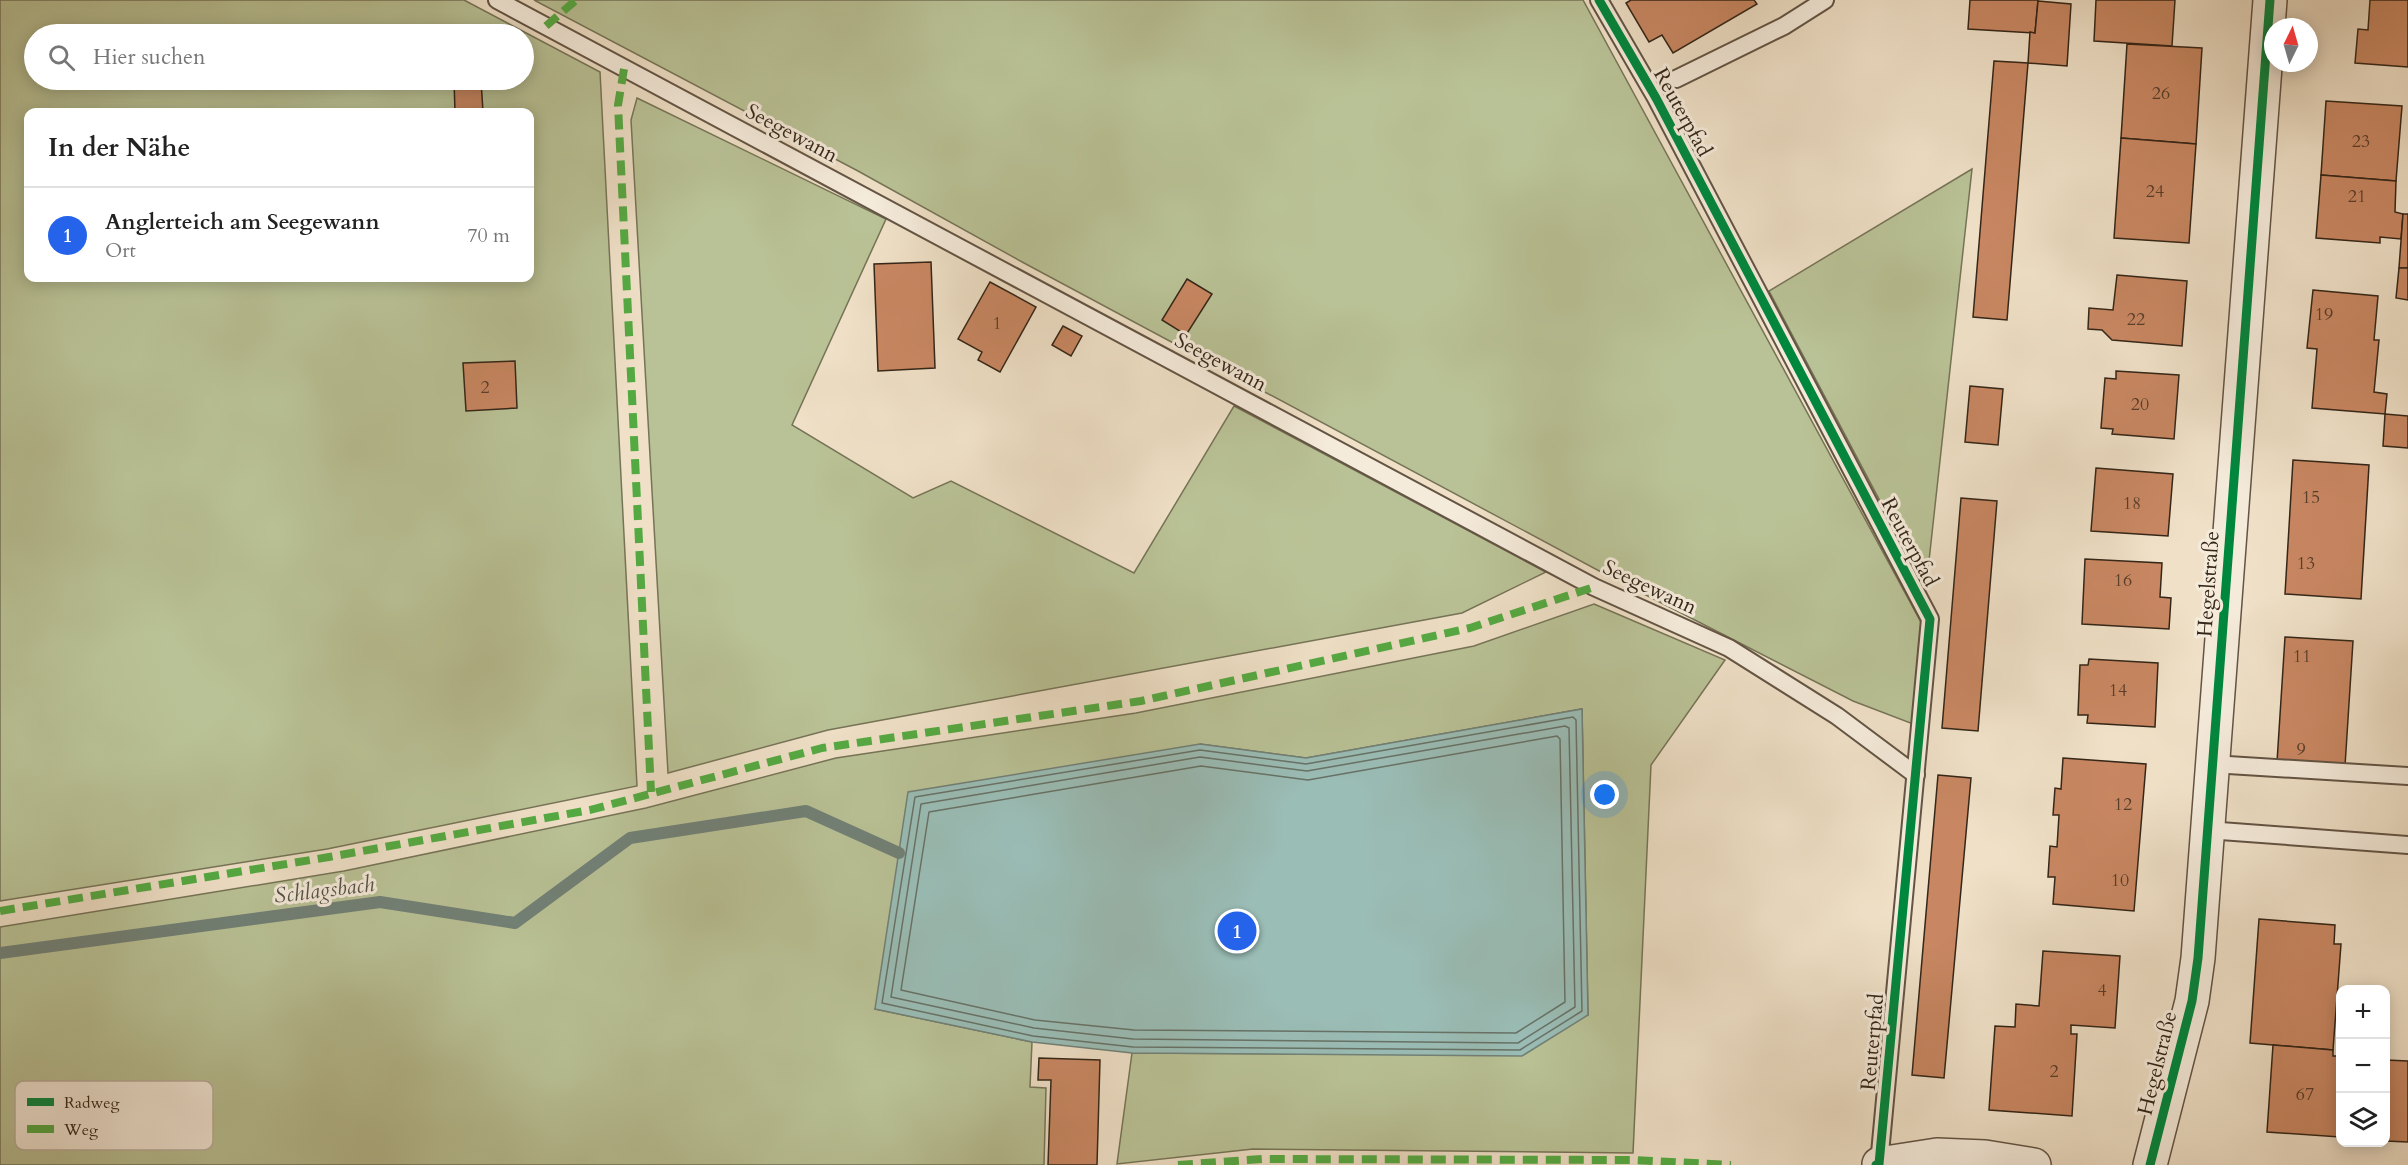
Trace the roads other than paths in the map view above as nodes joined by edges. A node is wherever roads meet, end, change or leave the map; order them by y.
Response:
1 (497, 0) edge
2 (1599, 0) edge
3 (1825, 0) edge
4 (2270, 0) edge
5 (1676, 79) dead end
6 (2212, 764) junction
7 (1916, 775) junction
8 (2408, 776) edge
9 (2208, 830) junction
10 (2408, 845) edge
11 (1878, 1164) edge
12 (2034, 1165) edge
13 (2150, 1165) edge

1 - 7 lane, Seegewann
2 - 7 lane, Reuterpfad
3 - 5 lane
4 - 6 street, Hegelstraße
6 - 8 lane
6 - 9 street, Hegelstraße
7 - 11 lane, Reuterpfad
9 - 10 lane
9 - 13 street, Hegelstraße
11 - 12 street

